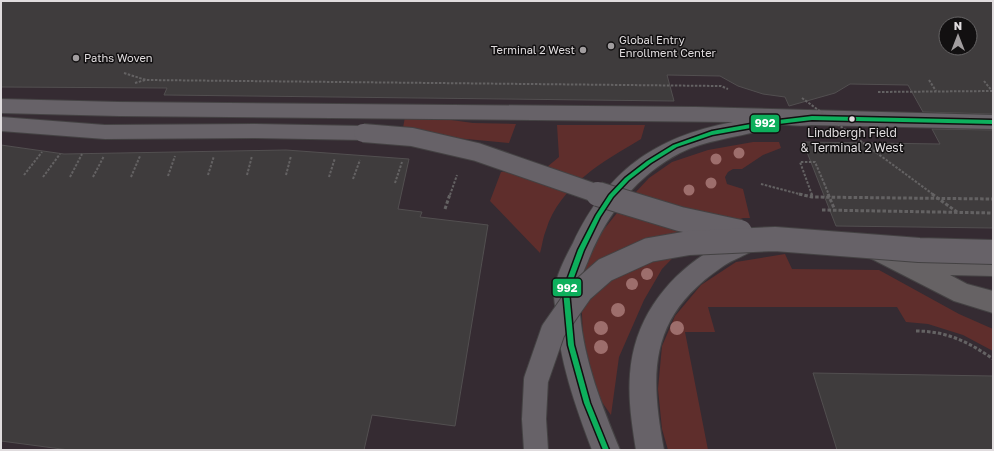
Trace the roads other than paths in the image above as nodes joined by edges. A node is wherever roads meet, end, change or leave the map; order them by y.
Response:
1 (1, 106) edge
2 (812, 118) junction
3 (993, 122) edge
4 (1, 124) edge
5 (775, 239) junction
6 (876, 250) junction
7 (993, 252) edge
8 (993, 266) edge
9 (993, 302) edge
10 (536, 450) edge
11 (606, 450) edge
12 (650, 450) edge

1 - 2 main road
2 - 3 main road
2 - 11 main road
4 - 5 main road, bridge
5 - 7 main road, bridge
5 - 10 main road, bridge
6 - 8 lane
6 - 9 lane
6 - 12 main road

